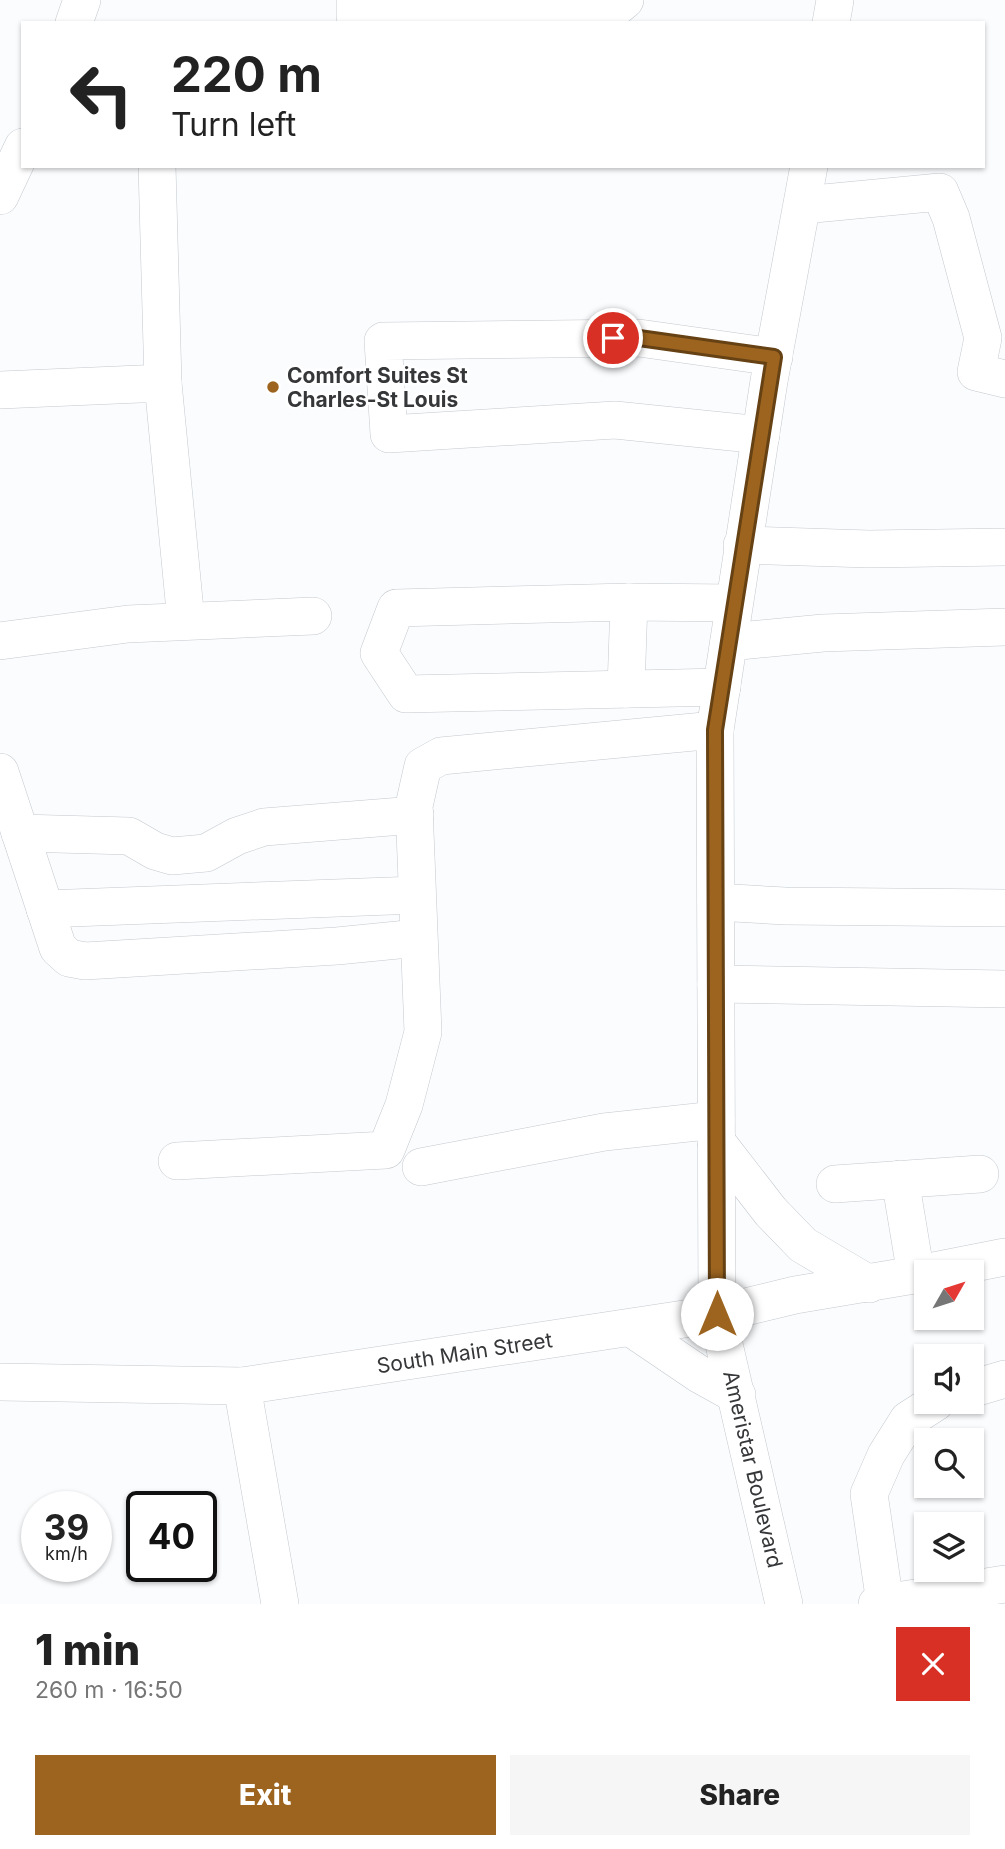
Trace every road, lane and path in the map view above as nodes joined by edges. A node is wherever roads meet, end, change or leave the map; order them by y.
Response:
1 (82, 0) edge
2 (355, 0) edge
3 (625, 0) edge
4 (75, 21) edge
5 (21, 150) edge
6 (157, 168) edge
7 (809, 168) edge
8 (0, 196) edge
9 (803, 205) junction
10 (774, 357) junction
11 (1005, 379) edge
12 (163, 383) junction
13 (0, 390) edge
14 (761, 435) junction
15 (742, 545) junction
16 (1005, 547) edge
17 (629, 601) junction
18 (734, 603) junction
19 (313, 617) dead end
20 (186, 621) junction
21 (1005, 627) edge
22 (0, 641) edge
23 (729, 642) junction
24 (722, 687) junction
25 (626, 689) junction
26 (715, 730) junction
27 (0, 772) edge
28 (415, 815) junction
29 (20, 833) junction
30 (417, 895) junction
31 (716, 902) junction
32 (1005, 908) edge
33 (45, 909) junction
34 (418, 938) junction
35 (716, 984) junction
36 (1005, 989) edge
37 (716, 1131) junction
38 (177, 1161) dead end
39 (421, 1167) dead end
40 (980, 1174) dead end
41 (900, 1179) junction
42 (835, 1184) dead end
43 (1005, 1257) edge
44 (921, 1260) edge
45 (984, 1261) edge
46 (914, 1275) edge
47 (869, 1284) junction
48 (717, 1314) junction
49 (631, 1328) junction
50 (1005, 1379) edge
51 (0, 1382) edge
52 (984, 1385) edge
53 (242, 1386) junction
54 (738, 1401) junction
55 (917, 1414) edge
56 (1005, 1584) edge
57 (881, 1603) edge
58 (280, 1604) edge
59 (784, 1604) edge

1 - 4 street
2 - 3 street
5 - 8 street
6 - 12 street
7 - 9 street, Ameristar Boulevard
9 - 10 street, Ameristar Boulevard
9 - 11 street
10 - 14 street, Ameristar Boulevard
10 - 14 street
12 - 13 street
12 - 20 street
14 - 15 street, Ameristar Boulevard
15 - 16 street
15 - 18 street, Ameristar Boulevard
17 - 18 street
17 - 25 street
17 - 25 street
18 - 23 street, Ameristar Boulevard
19 - 20 street
20 - 22 street
21 - 23 street
23 - 24 street, Ameristar Boulevard
24 - 25 street
24 - 26 street, Ameristar Boulevard
26 - 28 street
26 - 31 street, Ameristar Boulevard
27 - 29 street
28 - 29 street
28 - 30 street
29 - 33 street
30 - 33 street
30 - 34 street
31 - 32 street
31 - 35 street, Ameristar Boulevard
33 - 34 street
34 - 38 street
35 - 36 street
35 - 37 street, Ameristar Boulevard
37 - 39 street
37 - 47 street
37 - 48 street, Ameristar Boulevard
40 - 41 street
41 - 42 street
41 - 44 street
43 - 45 street, South Main Street
46 - 47 street, South Main Street
47 - 48 street, South Main Street
48 - 49 street, South Main Street
48 - 54 street, Ameristar Boulevard
49 - 53 street, South Main Street
49 - 54 street
50 - 52 street
51 - 53 street, South Main Street
53 - 58 street
54 - 59 street, Ameristar Boulevard
55 - 57 street
56 - 57 street

